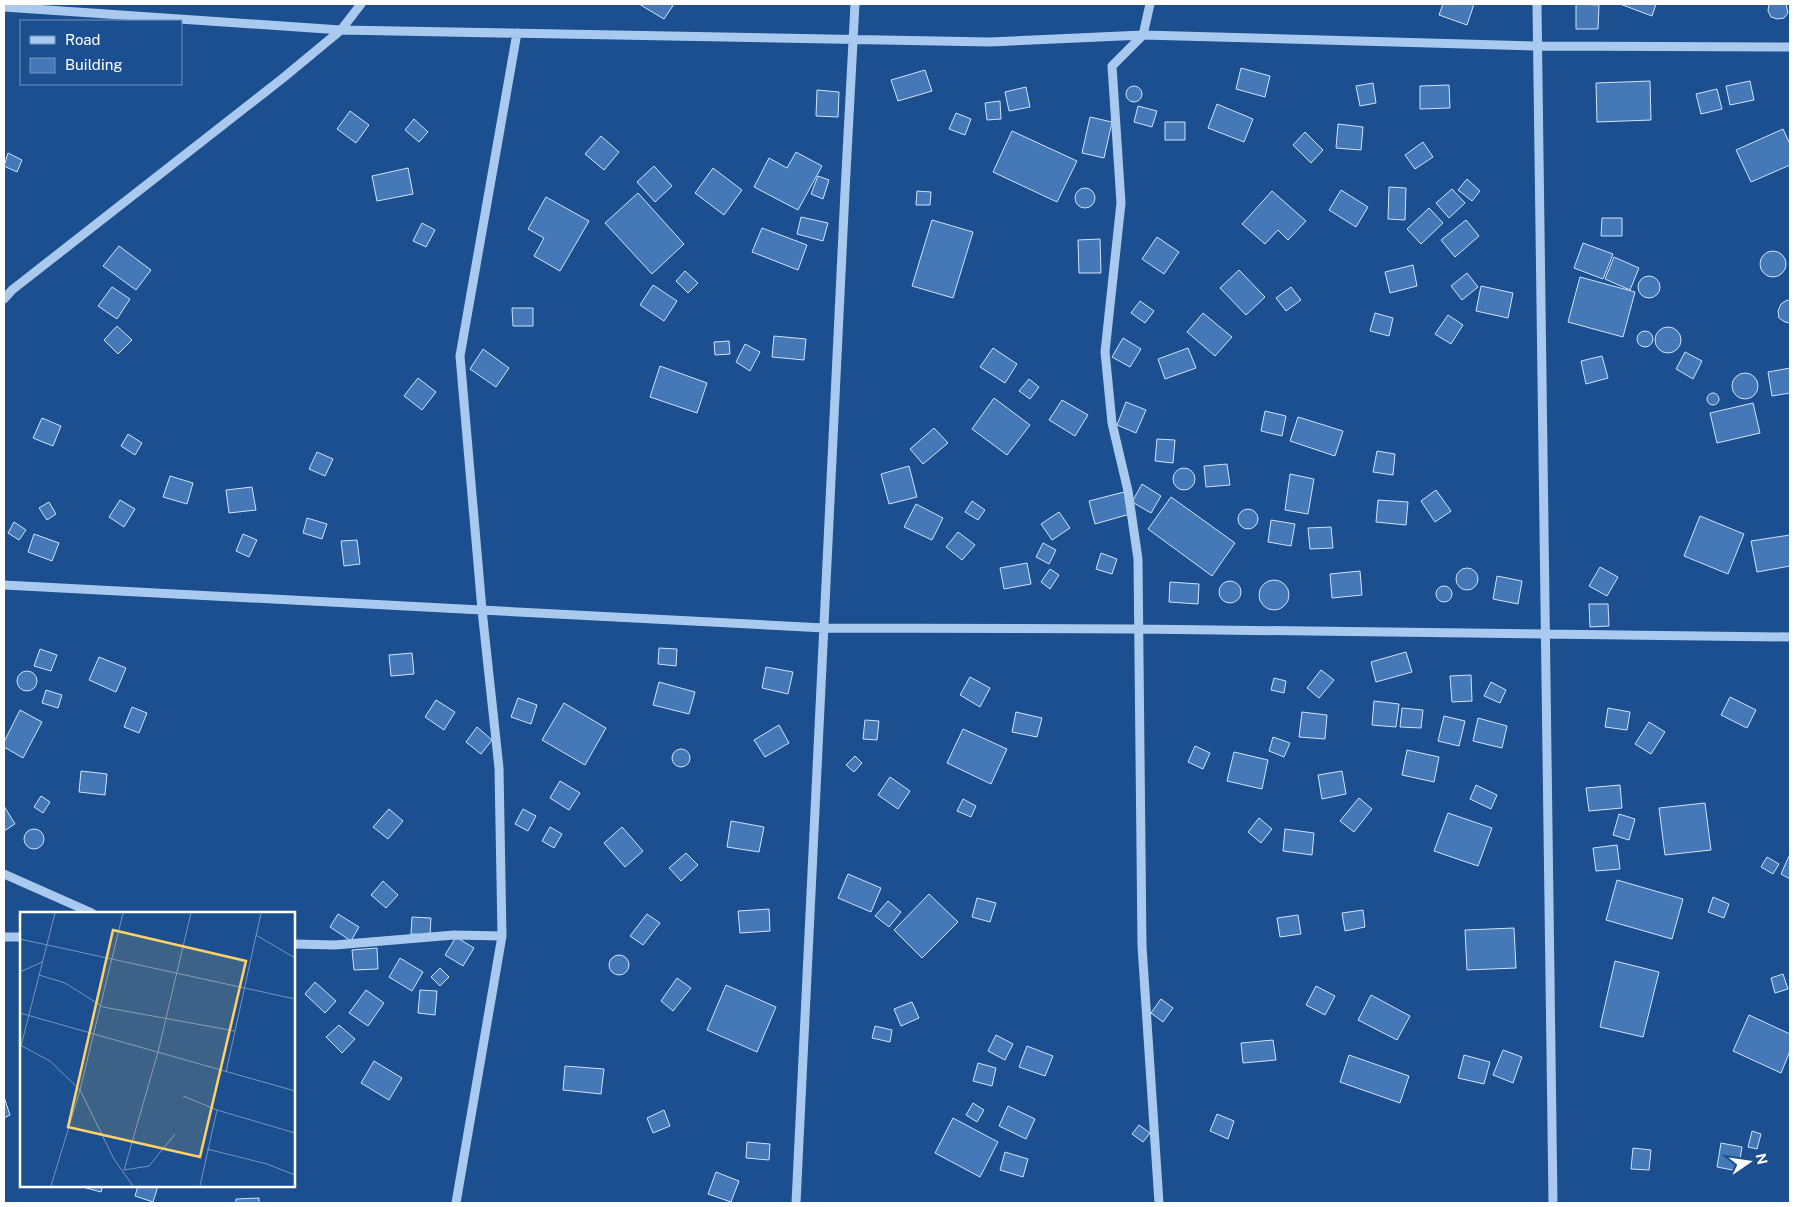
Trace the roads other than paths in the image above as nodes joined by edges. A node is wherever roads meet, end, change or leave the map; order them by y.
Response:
1 (361, 4) edge
2 (855, 4) edge
3 (1150, 4) edge
4 (1537, 4) edge
5 (4, 7) edge
6 (340, 30) junction
7 (517, 33) junction
8 (1143, 35) junction
9 (853, 39) junction
10 (1537, 46) junction
11 (1790, 48) edge
12 (4, 299) edge
13 (4, 585) edge
14 (482, 610) junction
15 (824, 628) junction
16 (1138, 629) junction
17 (1545, 635) junction
18 (1790, 637) edge
19 (4, 874) edge
20 (90, 912) edge
21 (4, 936) edge
22 (502, 936) junction
23 (20, 937) edge
24 (295, 944) edge
25 (456, 1203) edge
26 (796, 1203) edge
27 (1159, 1203) edge
28 (1553, 1203) edge

1 - 6 street
2 - 9 street
3 - 8 street
4 - 10 street
5 - 6 street
6 - 7 street
6 - 12 street
7 - 9 street
7 - 14 street
8 - 9 street
8 - 10 street
8 - 16 street
9 - 15 street
10 - 11 street
10 - 17 street
13 - 14 street
14 - 15 street
14 - 22 street
15 - 16 street
15 - 26 street
16 - 17 street
16 - 27 street
17 - 18 street
17 - 28 street
19 - 20 street
21 - 23 street
22 - 24 street
22 - 25 street

